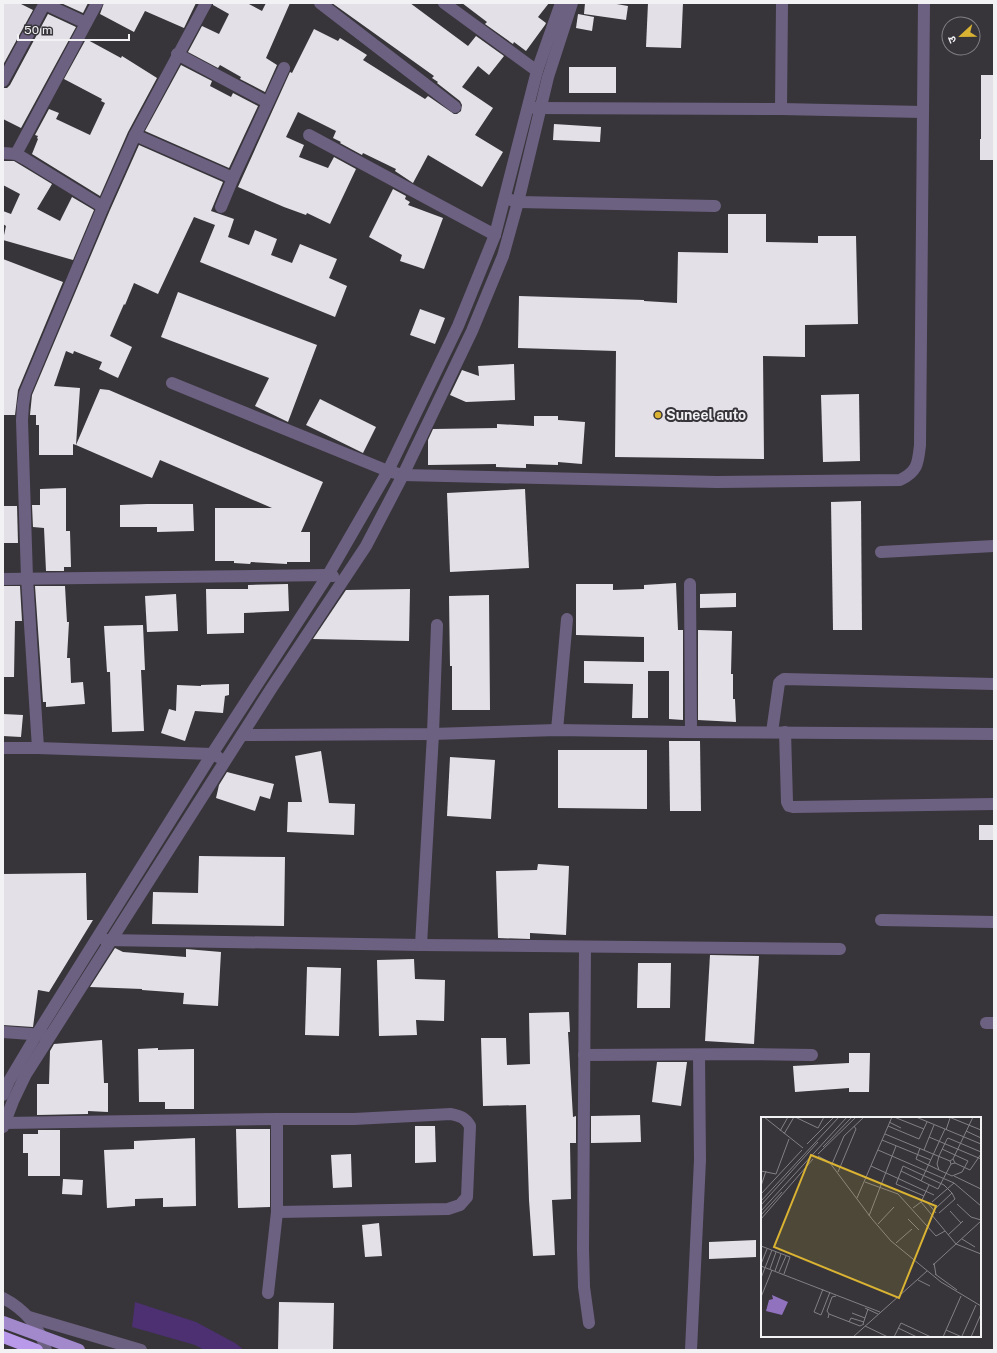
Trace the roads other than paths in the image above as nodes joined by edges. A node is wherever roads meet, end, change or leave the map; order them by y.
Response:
1 (97, 3) edge
2 (206, 3) edge
3 (320, 3) edge
4 (444, 3) edge
5 (561, 3) edge
6 (572, 3) edge
7 (782, 3) edge
8 (924, 3) edge
9 (45, 4) edge
10 (86, 23) junction
11 (177, 54) junction
12 (284, 68) dead end
13 (537, 71) junction
14 (3, 81) edge
15 (267, 102) junction
16 (455, 106) dead end
17 (527, 107) junction
18 (541, 109) junction
19 (781, 109) junction
20 (922, 112) junction
21 (135, 135) junction
22 (309, 135) dead end
23 (3, 153) edge
24 (16, 154) junction
25 (233, 178) junction
26 (504, 199) junction
27 (518, 202) junction
28 (715, 206) dead end
29 (103, 207) junction
30 (221, 207) dead end
31 (495, 235) junction
32 (458, 326) junction
33 (472, 331) junction
34 (172, 384) dead end
35 (388, 471) junction
36 (403, 475) junction
37 (994, 546) edge
38 (881, 552) dead end
39 (328, 575) junction
40 (3, 578) edge
41 (27, 578) junction
42 (343, 580) junction
43 (690, 584) dead end
44 (567, 619) dead end
45 (436, 624) dead end
46 (994, 684) edge
47 (557, 730) junction
48 (691, 732) junction
49 (772, 732) junction
50 (785, 732) junction
51 (434, 734) junction
52 (994, 734) edge
53 (242, 735) junction
54 (3, 748) edge
55 (38, 748) junction
56 (212, 754) junction
57 (226, 760) junction
58 (994, 804) edge
59 (164, 832) junction
60 (176, 838) junction
61 (881, 920) dead end
62 (994, 922) edge
63 (96, 940) junction
64 (111, 940) junction
65 (421, 946) junction
66 (585, 947) junction
67 (840, 949) dead end
68 (3, 1032) edge
69 (37, 1034) junction
70 (50, 1036) junction
71 (584, 1055) junction
72 (699, 1055) junction
73 (812, 1055) dead end
74 (3, 1095) edge
75 (277, 1119) junction
76 (4, 1125) edge
77 (277, 1212) junction
78 (268, 1293) dead end
79 (3, 1298) edge
80 (29, 1317) junction
81 (3, 1322) edge
82 (589, 1324) dead end
83 (3, 1337) edge
84 (37, 1350) edge
85 (46, 1350) edge
86 (79, 1350) edge
87 (140, 1350) edge
88 (692, 1350) edge

1 - 10 street
2 - 11 street
3 - 16 street
4 - 13 street
5 - 13 street
6 - 18 street
7 - 19 street
8 - 20 street
9 - 10 street
9 - 14 street
10 - 24 street
11 - 15 street
11 - 21 street
12 - 15 street
13 - 17 street
15 - 25 street
17 - 18 street
17 - 26 street
18 - 19 street
18 - 27 street
19 - 20 street
20 - 36 street
21 - 25 street
21 - 29 street
22 - 31 street
23 - 24 street
24 - 29 street
25 - 30 street
26 - 27 street
26 - 31 street
27 - 28 street
27 - 33 street
29 - 41 street
31 - 32 street
32 - 33 street
32 - 35 street
33 - 36 street
34 - 35 street
35 - 36 street
35 - 39 street
36 - 42 street
37 - 38 street
39 - 41 street
39 - 42 street
39 - 56 street
40 - 41 street
41 - 55 street
42 - 53 street
43 - 48 street
44 - 47 street
45 - 51 street
46 - 49 street
47 - 48 street
47 - 51 street
48 - 49 street
49 - 50 street
50 - 52 street
50 - 58 street
51 - 53 street
51 - 65 street
53 - 57 street
54 - 55 street
55 - 56 street
56 - 57 street
56 - 59 street
57 - 60 street
59 - 60 street
59 - 63 street
60 - 64 street
61 - 62 street
63 - 64 street
63 - 69 street
64 - 65 street
64 - 70 street
65 - 66 street
66 - 67 street
66 - 71 street
68 - 69 street
69 - 70 street
69 - 74 street
70 - 76 street
71 - 72 street
71 - 82 street
72 - 73 street
72 - 88 street
75 - 76 street
75 - 77 street
75 - 77 street
77 - 78 street
79 - 80 street
80 - 85 street
80 - 87 street
81 - 86 main road, bridge
83 - 84 highway

